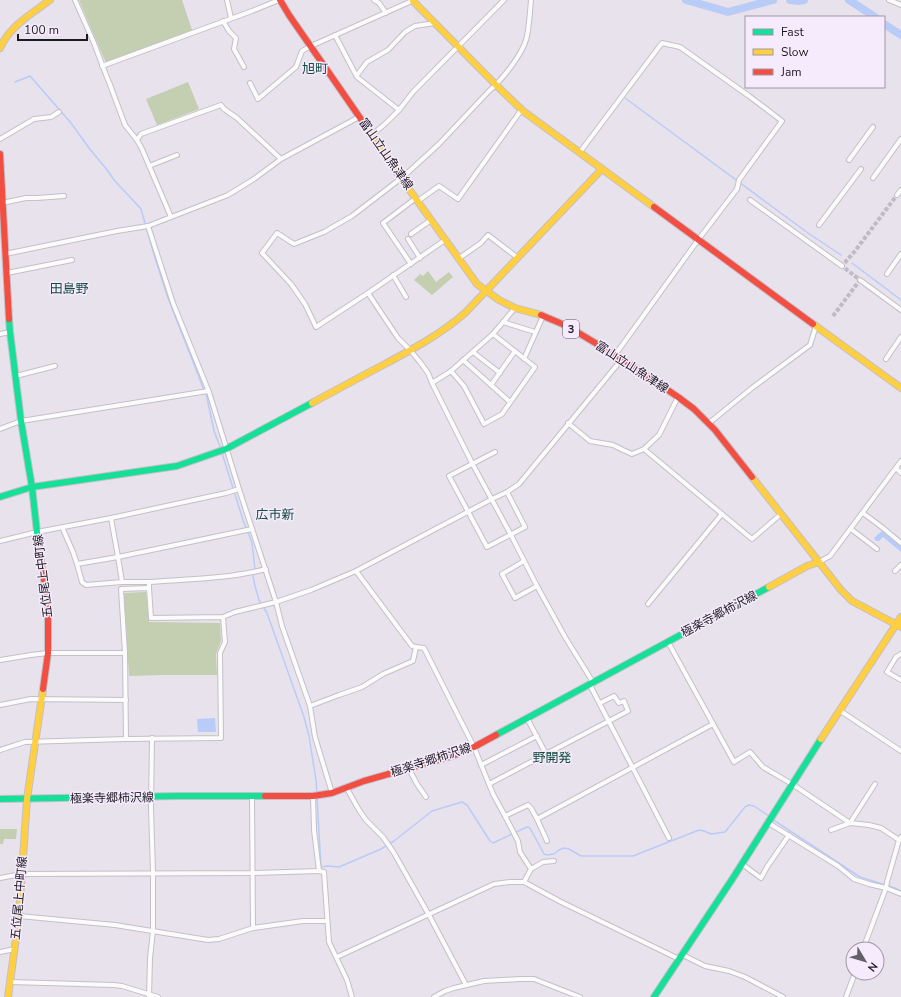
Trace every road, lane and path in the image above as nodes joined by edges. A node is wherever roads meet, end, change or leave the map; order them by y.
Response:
1 (50, 0) edge
2 (75, 0) edge
3 (227, 0) edge
4 (279, 0) edge
5 (374, 0) edge
6 (413, 0) edge
7 (504, 0) edge
8 (531, 0) edge
9 (889, 0) edge
10 (901, 4) edge
11 (386, 13) junction
12 (231, 18) junction
13 (223, 21) junction
14 (435, 23) junction
15 (335, 35) junction
16 (311, 46) junction
17 (458, 47) junction
18 (0, 48) edge
19 (102, 66) junction
20 (244, 67) dead end
21 (357, 75) junction
22 (250, 83) dead end
23 (496, 85) junction
24 (522, 109) junction
25 (399, 110) junction
26 (59, 112) dead end
27 (359, 117) junction
28 (873, 127) dead end
29 (372, 135) junction
30 (0, 138) edge
31 (901, 139) edge
32 (137, 140) junction
33 (580, 152) junction
34 (0, 154) edge
35 (177, 155) dead end
36 (281, 159) junction
37 (849, 160) dead end
38 (149, 166) junction
39 (602, 169) junction
40 (861, 169) dead end
41 (401, 178) junction
42 (873, 178) dead end
43 (901, 190) edge
44 (1, 193) edge
45 (897, 195) dead end
46 (64, 196) dead end
47 (417, 199) junction
48 (750, 200) dead end
49 (2, 203) junction
50 (171, 217) junction
51 (431, 220) junction
52 (819, 225) dead end
53 (148, 226) junction
54 (411, 234) dead end
55 (408, 239) dead end
56 (445, 240) junction
57 (698, 240) junction
58 (901, 254) edge
59 (4, 256) edge
60 (420, 258) junction
61 (518, 258) junction
62 (458, 259) junction
63 (72, 260) dead end
64 (411, 264) junction
65 (842, 266) dead end
66 (7, 273) junction
67 (887, 274) dead end
68 (393, 275) junction
69 (860, 280) dead end
70 (486, 291) junction
71 (368, 293) junction
72 (406, 297) dead end
73 (515, 308) junction
74 (901, 310) edge
75 (543, 316) junction
76 (503, 322) junction
77 (816, 326) junction
78 (10, 332) junction
79 (535, 332) junction
80 (0, 334) edge
81 (493, 334) junction
82 (901, 337) edge
83 (410, 350) junction
84 (472, 352) junction
85 (515, 352) junction
86 (615, 355) junction
87 (524, 359) junction
88 (622, 359) junction
89 (886, 359) dead end
90 (463, 360) junction
91 (55, 366) dead end
92 (451, 371) junction
93 (500, 373) junction
94 (16, 376) junction
95 (432, 383) junction
96 (491, 385) junction
97 (901, 388) edge
98 (208, 391) junction
99 (678, 397) junction
100 (510, 402) junction
101 (21, 421) junction
102 (568, 423) junction
103 (709, 423) junction
104 (0, 429) edge
105 (226, 449) junction
106 (644, 449) junction
107 (495, 452) dead end
108 (901, 461) edge
109 (472, 463) junction
110 (896, 468) junction
111 (901, 473) edge
112 (32, 487) junction
113 (239, 489) junction
114 (507, 492) junction
115 (0, 497) edge
116 (492, 499) junction
117 (467, 512) junction
118 (863, 513) junction
119 (722, 514) junction
120 (781, 514) junction
121 (111, 518) junction
122 (62, 528) junction
123 (252, 529) junction
124 (851, 529) junction
125 (37, 532) junction
126 (511, 535) junction
127 (0, 541) edge
128 (901, 543) edge
129 (877, 549) dead end
130 (118, 557) junction
131 (524, 561) junction
132 (819, 562) junction
133 (77, 564) junction
134 (901, 565) edge
135 (266, 569) junction
136 (356, 571) junction
137 (895, 571) dead end
138 (122, 582) junction
139 (149, 582) junction
140 (537, 586) junction
141 (149, 588) junction
142 (276, 602) junction
143 (648, 604) dead end
144 (223, 617) junction
145 (901, 617) edge
146 (898, 626) edge
147 (668, 642) junction
148 (416, 647) junction
149 (125, 653) junction
150 (48, 654) junction
151 (901, 654) edge
152 (0, 660) edge
153 (901, 680) edge
154 (592, 682) junction
155 (42, 699) junction
156 (126, 700) junction
157 (600, 703) junction
158 (0, 705) edge
159 (310, 706) junction
160 (839, 710) junction
161 (527, 718) junction
162 (610, 721) junction
163 (713, 724) junction
164 (537, 736) junction
165 (152, 738) junction
166 (126, 739) junction
167 (35, 741) junction
168 (474, 747) junction
169 (0, 750) edge
170 (901, 751) edge
171 (546, 754) junction
172 (482, 765) junction
173 (633, 767) junction
174 (409, 769) junction
175 (489, 784) junction
176 (792, 784) junction
177 (875, 784) dead end
178 (346, 788) junction
179 (332, 793) junction
180 (313, 796) junction
181 (152, 797) junction
182 (252, 797) junction
183 (426, 797) dead end
184 (0, 799) edge
185 (27, 800) junction
186 (505, 816) junction
187 (537, 819) junction
188 (768, 822) junction
189 (850, 823) junction
190 (831, 830) dead end
191 (789, 836) junction
192 (669, 838) dead end
193 (900, 838) edge
194 (547, 841) dead end
195 (899, 848) edge
196 (554, 861) dead end
197 (742, 864) junction
198 (531, 869) junction
199 (318, 871) junction
200 (153, 873) junction
201 (253, 873) junction
202 (21, 874) junction
203 (0, 878) edge
204 (524, 882) junction
205 (886, 888) junction
206 (901, 894) edge
207 (429, 915) junction
208 (19, 916) junction
209 (328, 921) junction
210 (253, 928) junction
211 (154, 931) junction
212 (866, 941) edge
213 (15, 949) junction
214 (0, 952) edge
215 (337, 957) junction
216 (681, 957) junction
217 (852, 981) edge
218 (10, 982) junction
219 (466, 985) junction
220 (149, 996) edge
221 (8, 997) edge
222 (158, 997) edge
223 (352, 997) edge
224 (434, 997) edge
225 (580, 997) edge
226 (654, 997) edge
227 (783, 997) edge
228 (846, 997) edge

1 - 18 main road
2 - 19 street
3 - 12 street
4 - 12 street
4 - 16 main road, 富山立山魚津線 / 3
5 - 11 street
6 - 11 street
6 - 14 main road
7 - 17 street
8 - 23 street
9 - 10 street
11 - 15 street
12 - 13 street
13 - 19 street
13 - 20 street
14 - 17 main road
14 - 21 street
15 - 16 street
15 - 21 street
16 - 22 street
16 - 27 main road, 富山立山魚津線 / 3
17 - 23 main road
17 - 25 street
19 - 32 street
21 - 25 street
23 - 24 main road
23 - 41 street
24 - 33 main road
24 - 47 street
25 - 29 street
26 - 30 street
27 - 29 main road, 富山立山魚津線 / 3
27 - 36 street
28 - 37 street
29 - 41 main road, 富山立山魚津線 / 3
31 - 42 street
32 - 36 street
32 - 38 street
33 - 39 main road
33 - 57 street
34 - 44 main road, 五位尾上中町線
35 - 38 street
36 - 50 street
38 - 50 street
39 - 57 main road
39 - 61 main road
40 - 52 street
41 - 47 main road, 富山立山魚津線 / 3
41 - 71 street
43 - 45 street
44 - 49 main road, 五位尾上中町線
46 - 49 street
47 - 51 main road, 富山立山魚津線 / 3
47 - 64 street
48 - 65 street
49 - 59 main road, 五位尾上中町線
50 - 53 street
51 - 54 street
51 - 56 main road, 富山立山魚津線 / 3
53 - 59 street
53 - 98 street
55 - 60 street
56 - 60 street
56 - 62 main road, 富山立山魚津線 / 3
57 - 77 main road
57 - 86 street
58 - 67 street
59 - 66 main road, 五位尾上中町線
60 - 64 street
61 - 62 street
61 - 70 main road
62 - 70 main road, 富山立山魚津線 / 3
63 - 66 street
64 - 68 street
66 - 78 main road, 五位尾上中町線
68 - 71 street
68 - 72 street
69 - 74 street
70 - 73 main road, 富山立山魚津線 / 3
70 - 83 main road
71 - 83 street
73 - 75 main road, 富山立山魚津線 / 3
73 - 76 street
75 - 79 street
75 - 86 main road, 富山立山魚津線 / 3
76 - 79 street
76 - 81 street
77 - 97 main road
77 - 103 street
78 - 80 street
78 - 94 main road, 五位尾上中町線
79 - 87 street
81 - 84 street
81 - 85 street
82 - 89 street
83 - 95 street
83 - 105 main road
84 - 90 street
84 - 93 street
85 - 87 street
85 - 93 street
86 - 88 main road, 富山立山魚津線 / 3
87 - 100 street
88 - 99 main road, 富山立山魚津線 / 3
88 - 102 street
90 - 92 street
90 - 96 street
91 - 94 street
92 - 95 street
92 - 100 street
93 - 96 street
94 - 101 main road, 五位尾上中町線
95 - 109 street
96 - 100 street
98 - 101 street
98 - 105 street
99 - 103 main road, 富山立山魚津線 / 3
99 - 106 street
101 - 104 street
101 - 112 main road, 五位尾上中町線
102 - 106 street
102 - 114 street
103 - 120 main road, 富山立山魚津線 / 3
105 - 112 main road
105 - 113 street
106 - 119 street
107 - 109 street
108 - 110 street
109 - 116 street
109 - 117 street
110 - 111 street
110 - 118 street
112 - 115 main road
112 - 125 main road, 五位尾上中町線
113 - 121 street
113 - 123 street
114 - 116 street
114 - 126 street
116 - 117 street
116 - 126 street
117 - 126 street
117 - 136 street
118 - 124 street
118 - 128 street
119 - 120 street
119 - 143 street
120 - 132 main road, 富山立山魚津線 / 3
121 - 122 street
121 - 130 street
122 - 125 street
122 - 133 street
123 - 130 street
123 - 135 street
124 - 129 street
124 - 132 street
125 - 127 street
125 - 150 main road, 五位尾上中町線
126 - 131 street
130 - 133 street
130 - 138 street
131 - 140 street
131 - 140 street
132 - 146 main road, 富山立山魚津線 / 3
132 - 147 main road, 極楽寺郷柿沢線
133 - 138 street
134 - 137 street
135 - 139 street
135 - 142 street
136 - 142 street
136 - 148 street
138 - 139 street
139 - 141 street
140 - 154 street
141 - 144 street
141 - 149 street
142 - 144 street
142 - 159 street
144 - 165 street
145 - 146 main road
146 - 160 main road
147 - 154 main road, 極楽寺郷柿沢線
147 - 163 street
148 - 159 street
148 - 168 street
149 - 150 street
149 - 156 street
150 - 152 street
150 - 155 main road, 五位尾上中町線
151 - 153 street
154 - 157 street
154 - 161 main road, 極楽寺郷柿沢線
155 - 156 street
155 - 158 street
155 - 167 main road, 五位尾上中町線
156 - 166 street
157 - 162 street
157 - 162 street
159 - 179 street
160 - 170 street
160 - 176 main road
161 - 164 street
161 - 168 main road, 極楽寺郷柿沢線
162 - 171 street
162 - 173 street
163 - 173 street
163 - 176 street
164 - 171 street
164 - 172 street
165 - 166 street
165 - 181 street
166 - 167 street
167 - 169 street
167 - 185 main road, 五位尾上中町線
168 - 172 street
168 - 174 main road, 極楽寺郷柿沢線
171 - 175 street
172 - 175 street
173 - 187 street
173 - 192 street
174 - 178 main road, 極楽寺郷柿沢線
174 - 183 street
175 - 186 street
176 - 188 main road
176 - 189 street
177 - 189 street
178 - 179 main road, 極楽寺郷柿沢線
178 - 207 street
179 - 180 main road, 極楽寺郷柿沢線
180 - 182 main road, 極楽寺郷柿沢線
180 - 199 street
181 - 182 main road, 極楽寺郷柿沢線
181 - 185 main road, 極楽寺郷柿沢線
181 - 200 street
182 - 201 street
184 - 185 main road, 極楽寺郷柿沢線
185 - 202 main road, 五位尾上中町線
186 - 187 street
186 - 198 street
187 - 194 street
188 - 191 street
188 - 197 main road
189 - 190 street
189 - 193 street
191 - 197 street
191 - 205 street
193 - 195 street
195 - 205 street
196 - 198 street
197 - 216 main road
198 - 204 street
199 - 201 street
199 - 209 street
200 - 201 street
200 - 202 street
200 - 211 street
201 - 210 street
202 - 203 street
202 - 208 main road, 五位尾上中町線
204 - 207 street
204 - 216 street
205 - 206 street
205 - 212 street
207 - 215 street
207 - 219 street
208 - 211 street
208 - 213 main road, 五位尾上中町線
209 - 210 street
209 - 215 street
210 - 211 street
211 - 220 street
213 - 214 street
213 - 218 main road, 五位尾上中町線
215 - 223 street
216 - 226 main road
216 - 227 street
217 - 228 street
218 - 220 street
218 - 221 main road, 五位尾上中町線
219 - 224 street
219 - 225 street
220 - 222 street

